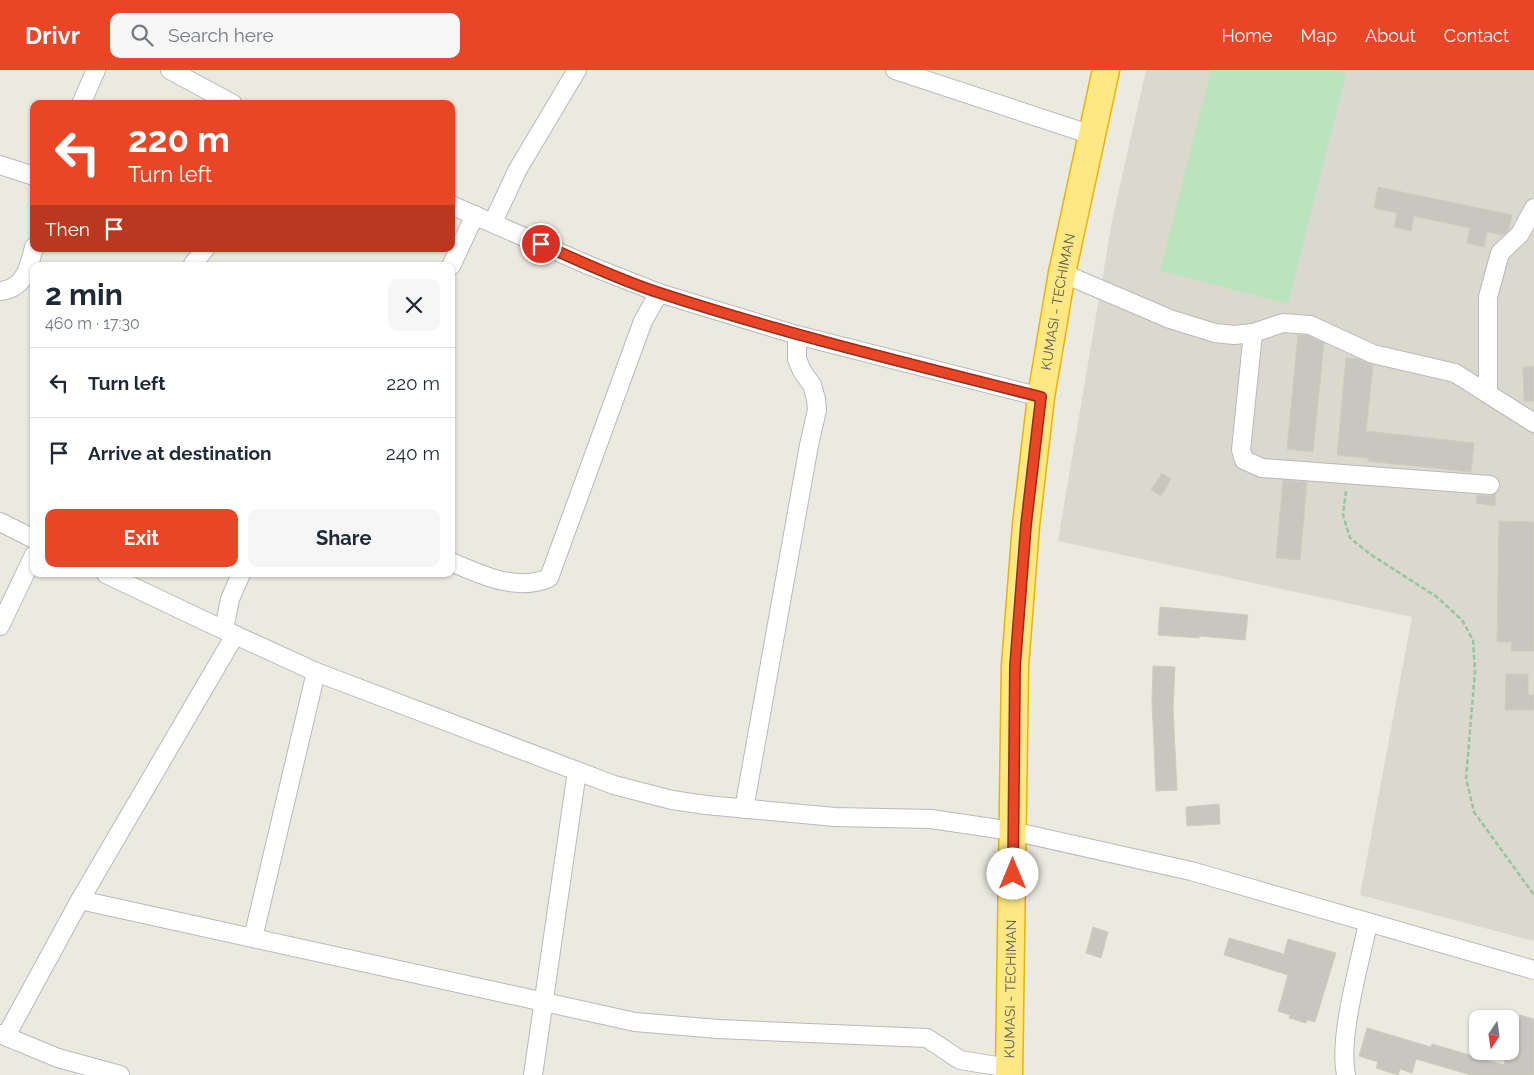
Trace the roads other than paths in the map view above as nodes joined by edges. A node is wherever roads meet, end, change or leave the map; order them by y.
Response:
1 (96, 70) edge
2 (170, 70) edge
3 (577, 70) edge
4 (895, 70) edge
5 (1106, 70) edge
6 (83, 100) edge
7 (226, 100) edge
8 (1092, 135) junction
9 (0, 165) edge
10 (30, 175) edge
11 (455, 207) edge
12 (1534, 208) edge
13 (475, 215) junction
14 (494, 222) junction
15 (33, 252) edge
16 (203, 252) edge
17 (195, 262) edge
18 (453, 262) edge
19 (1062, 273) junction
20 (0, 291) edge
21 (659, 293) junction
22 (1253, 332) junction
23 (797, 335) junction
24 (1488, 394) junction
25 (1041, 397) junction
26 (1534, 423) edge
27 (1490, 485) dead end
28 (0, 522) edge
29 (30, 537) edge
30 (455, 563) edge
31 (30, 564) edge
32 (112, 577) edge
33 (240, 577) edge
34 (0, 626) edge
35 (230, 633) junction
36 (316, 672) junction
37 (577, 771) junction
38 (744, 809) junction
39 (1012, 831) junction
40 (80, 900) junction
41 (1368, 923) junction
42 (253, 938) junction
43 (1534, 970) edge
44 (544, 1002) junction
45 (3, 1035) edge
46 (1009, 1072) edge
47 (120, 1075) edge
48 (533, 1075) edge
49 (1346, 1075) edge

1 - 6 street
2 - 7 street
3 - 14 street
4 - 8 street
5 - 8 highway, KUMASI - TECHIMAN
8 - 19 highway, KUMASI - TECHIMAN
9 - 10 street
11 - 13 street
12 - 24 street
13 - 14 street
13 - 18 street
14 - 21 street
15 - 20 street
16 - 17 street
19 - 22 street
19 - 25 highway, KUMASI - TECHIMAN
21 - 23 street
21 - 30 street
22 - 24 street
22 - 27 street
23 - 25 street
23 - 38 street
24 - 26 street
25 - 39 highway, KUMASI - TECHIMAN
28 - 29 street
31 - 34 street
32 - 35 street
33 - 35 street
35 - 36 street
35 - 40 street
36 - 37 street
36 - 42 street
37 - 38 street
37 - 44 street
38 - 39 street
39 - 41 street
39 - 46 highway, KUMASI - TECHIMAN
40 - 42 street
40 - 45 street
41 - 43 street
41 - 49 street
42 - 44 street
44 - 46 street
44 - 48 street
45 - 47 street

